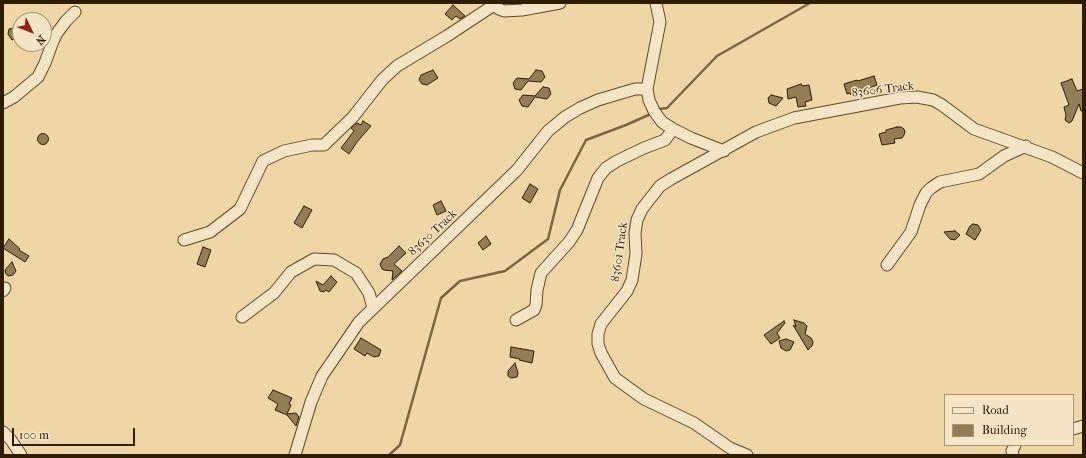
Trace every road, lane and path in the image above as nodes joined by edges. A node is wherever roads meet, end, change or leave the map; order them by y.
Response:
1 (560, 3) edge
2 (656, 3) edge
3 (493, 4) edge
4 (75, 12) dead end
5 (647, 89) junction
6 (3, 103) edge
7 (673, 129) junction
8 (1026, 146) junction
9 (724, 151) junction
10 (1083, 173) edge
11 (184, 240) dead end
12 (888, 265) dead end
13 (373, 308) junction
14 (242, 317) dead end
15 (516, 320) dead end
16 (3, 432) edge
17 (21, 455) edge
18 (294, 455) edge
19 (747, 455) edge

1 - 3 street
2 - 5 street
3 - 11 street
4 - 6 street
5 - 7 street
5 - 13 street, 83630 Track
7 - 9 street
7 - 15 street
8 - 9 street, 83606 Track
8 - 10 street, 83606 Track
8 - 12 street
9 - 19 street, 83601 Track
13 - 14 street
13 - 18 street, 83630 Track
16 - 17 street

